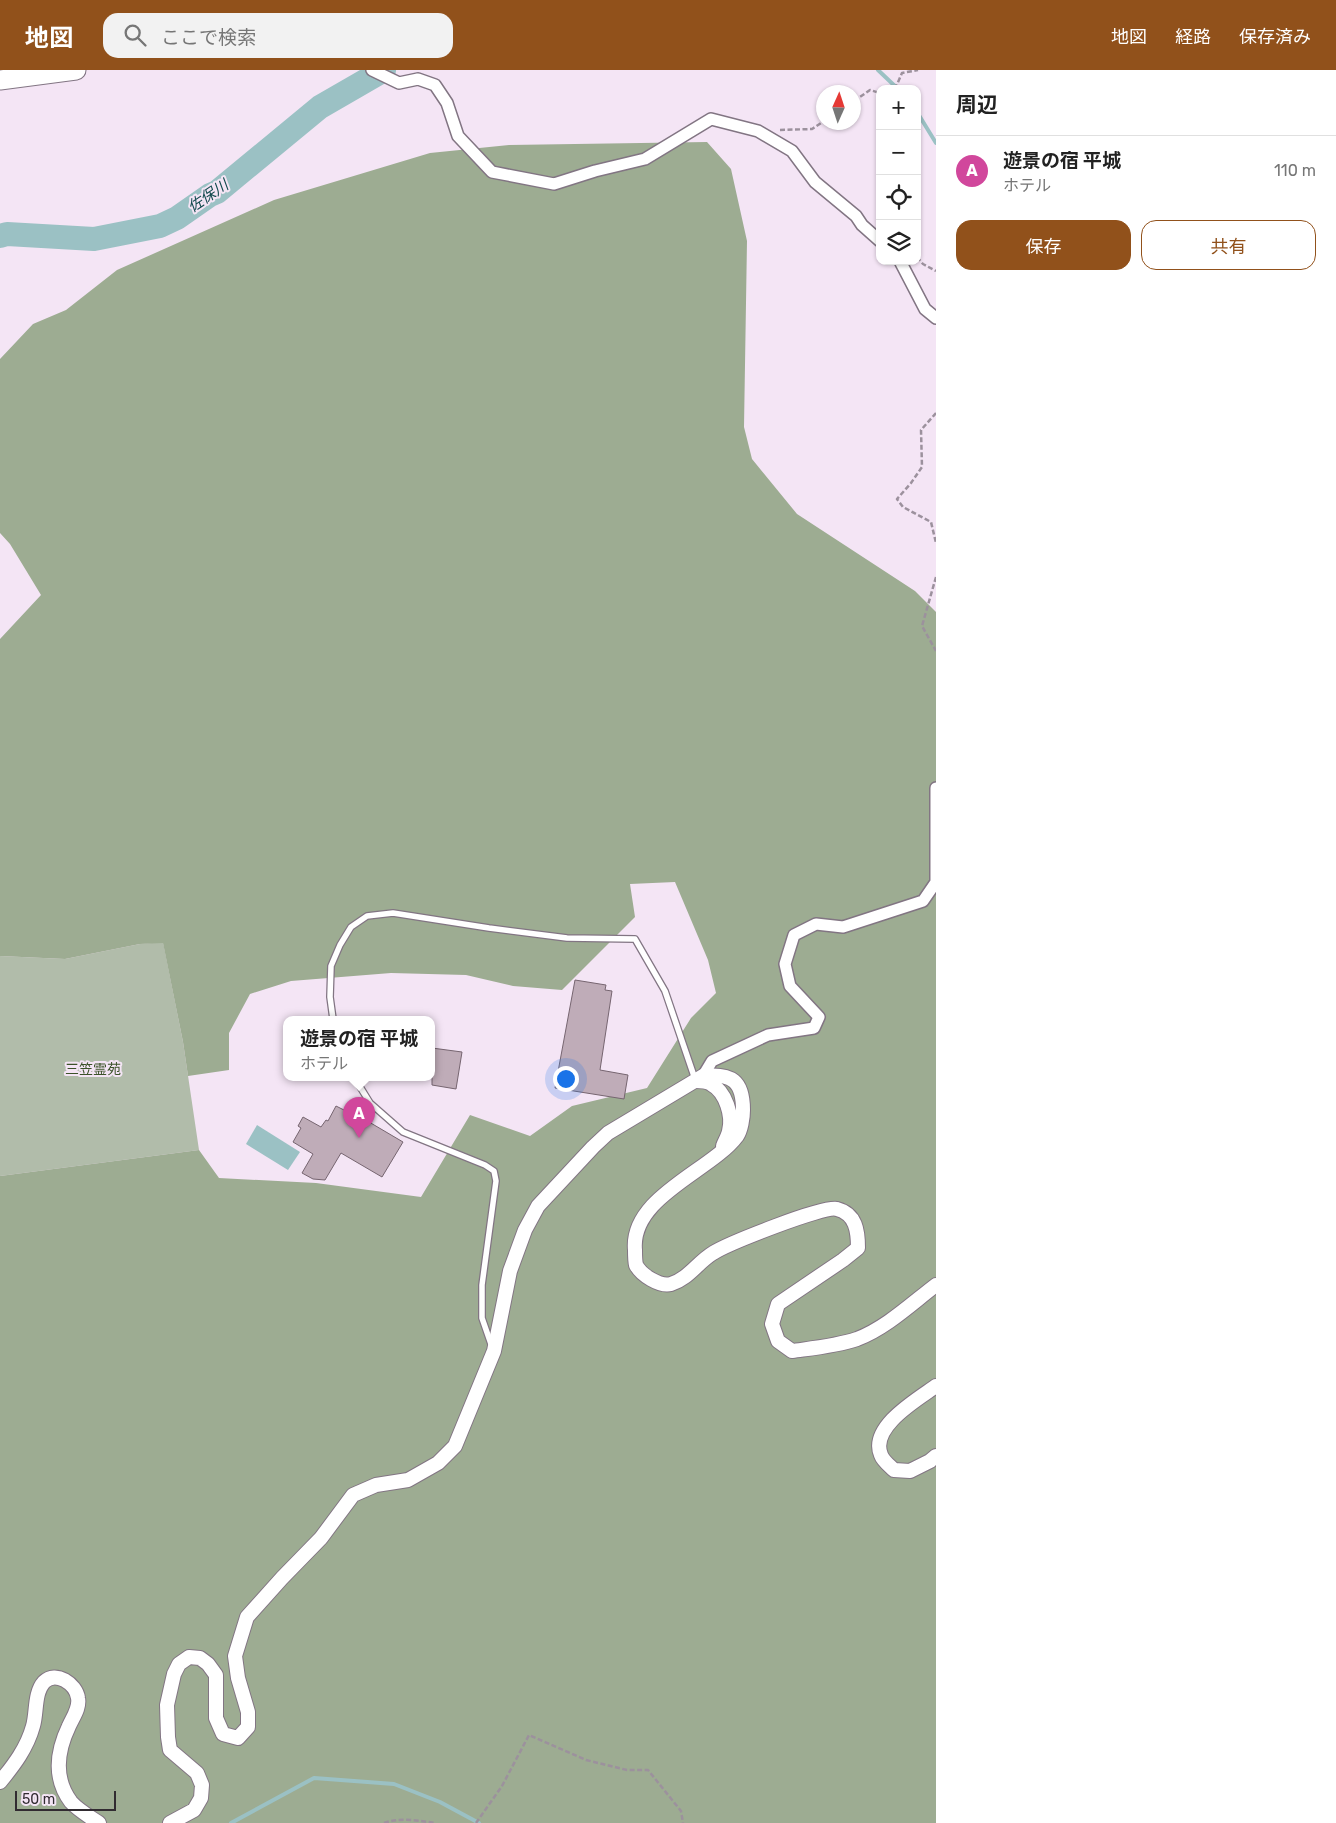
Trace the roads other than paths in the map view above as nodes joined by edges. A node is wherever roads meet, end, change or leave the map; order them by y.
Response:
1 (76, 70) edge
2 (372, 70) edge
3 (0, 80) edge
4 (876, 237) edge
5 (902, 265) edge
6 (936, 318) edge
7 (936, 788) edge
8 (333, 1016) edge
9 (699, 1078) junction
10 (356, 1081) edge
11 (721, 1152) junction
12 (936, 1285) edge
13 (494, 1351) junction
14 (936, 1386) edge
15 (936, 1456) edge
16 (0, 1782) edge
17 (98, 1823) edge
18 (170, 1823) edge

1 - 3 highway
2 - 4 street
5 - 6 street
7 - 9 street
8 - 9 lane
9 - 11 street
9 - 11 street
9 - 13 street
10 - 13 lane
11 - 12 street
13 - 18 street
14 - 15 street
16 - 17 street

